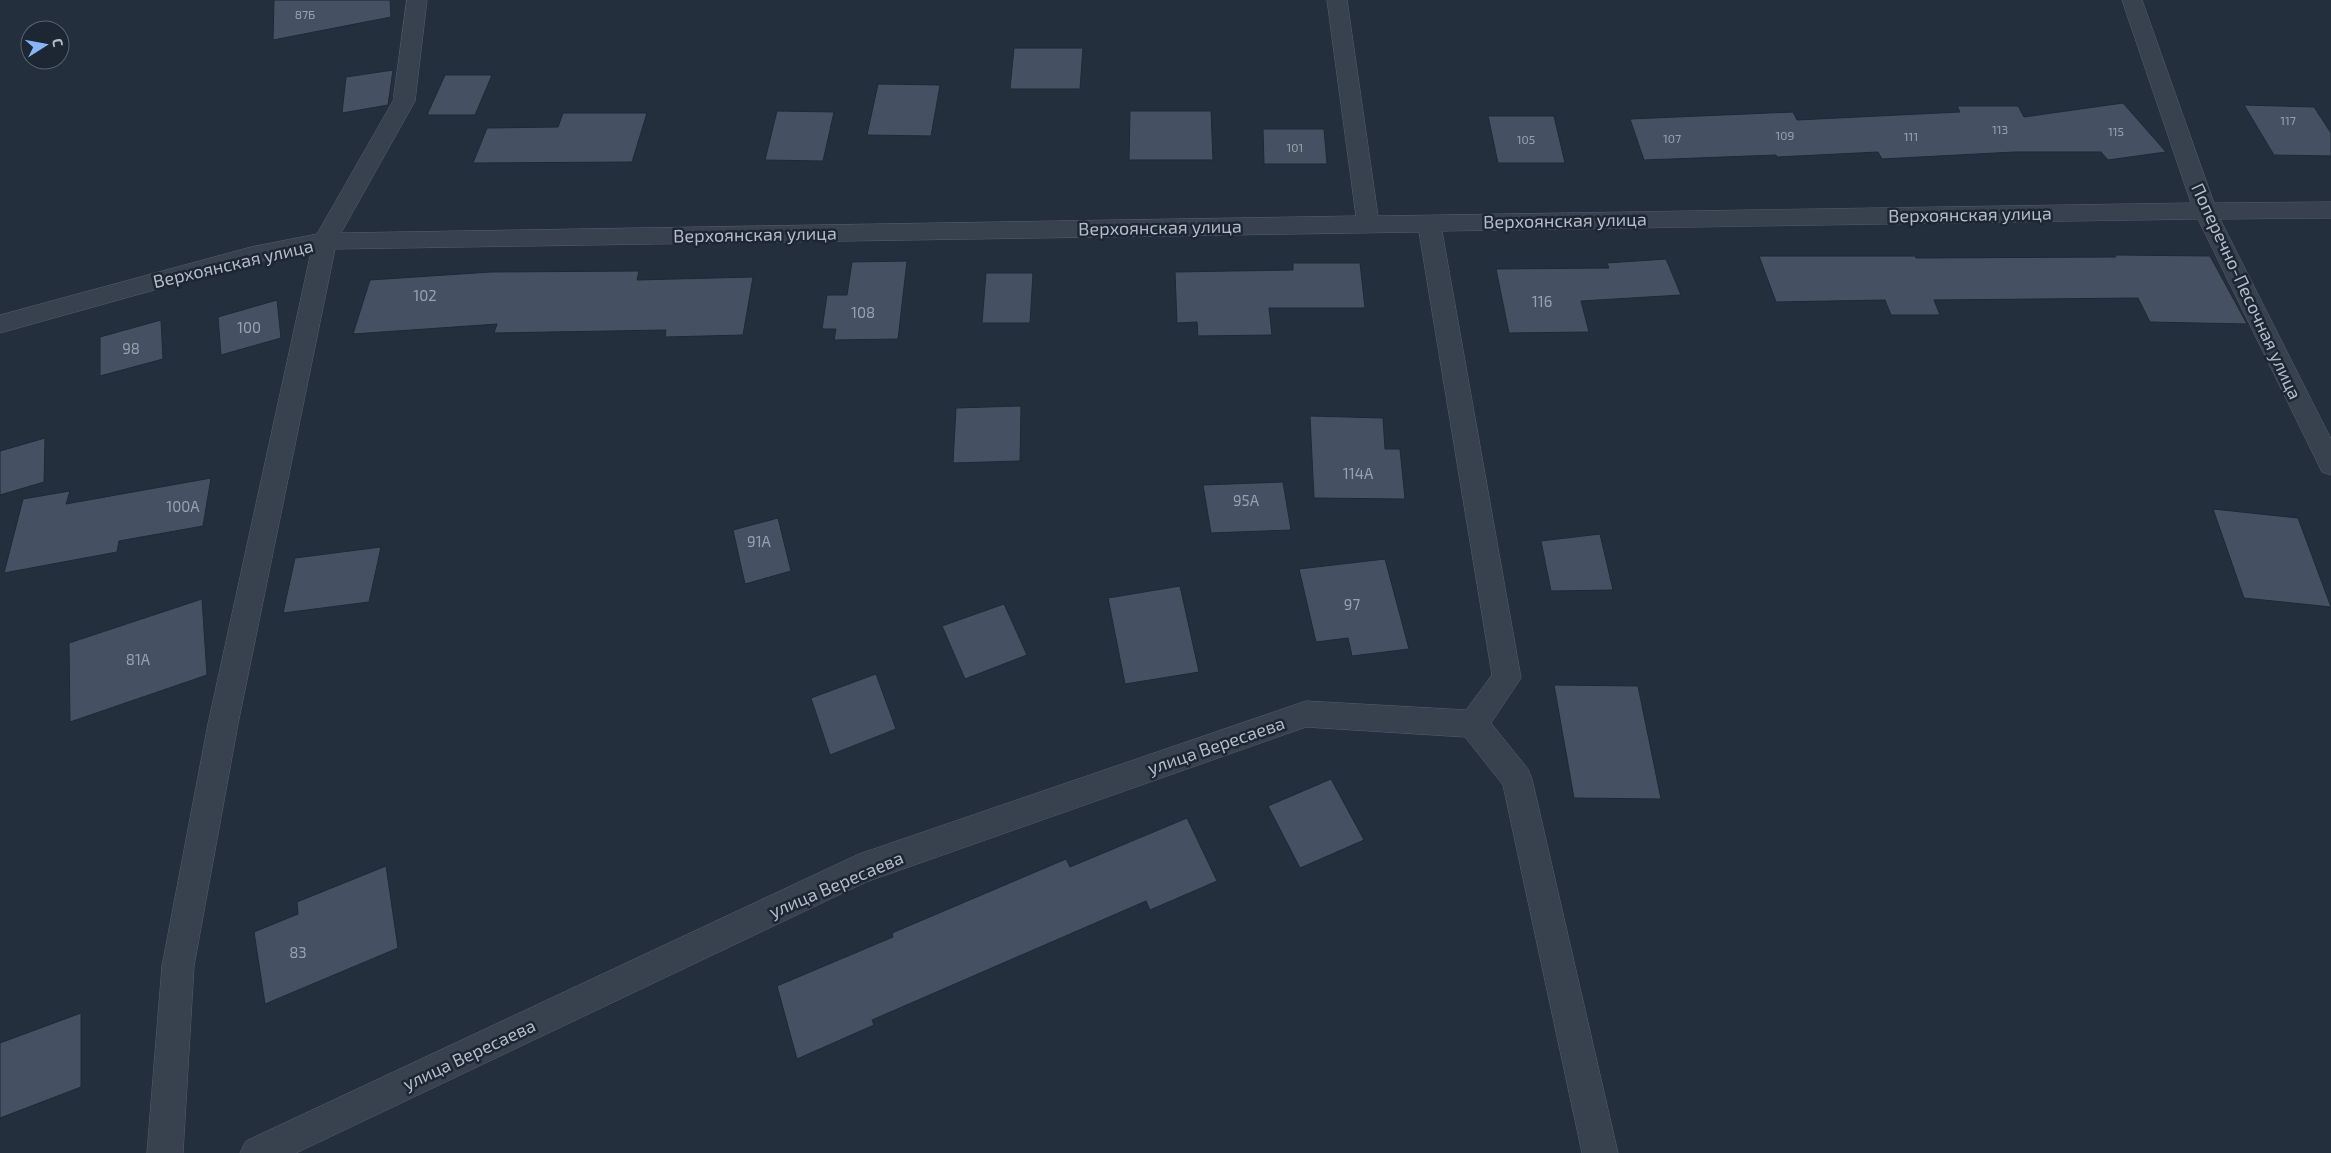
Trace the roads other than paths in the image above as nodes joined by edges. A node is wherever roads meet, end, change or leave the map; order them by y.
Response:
1 (417, 0) edge
2 (1337, 0) edge
3 (2132, 0) edge
4 (2205, 210) junction
5 (2331, 210) edge
6 (1429, 222) junction
7 (1368, 224) junction
8 (325, 241) junction
9 (0, 324) edge
10 (2331, 465) edge
11 (1473, 724) junction
12 (165, 1153) edge
13 (258, 1153) edge
14 (1600, 1153) edge

1 - 8 street
2 - 7 street
3 - 4 street, Поперечно-Песочная улица
4 - 5 street, Верхоянская улица
4 - 6 street, Верхоянская улица
4 - 10 street, Поперечно-Песочная улица
6 - 7 street, Верхоянская улица
6 - 11 street
7 - 8 street, Верхоянская улица
8 - 9 street, Верхоянская улица
8 - 12 street
11 - 13 street, улица Вересаева
11 - 14 street

